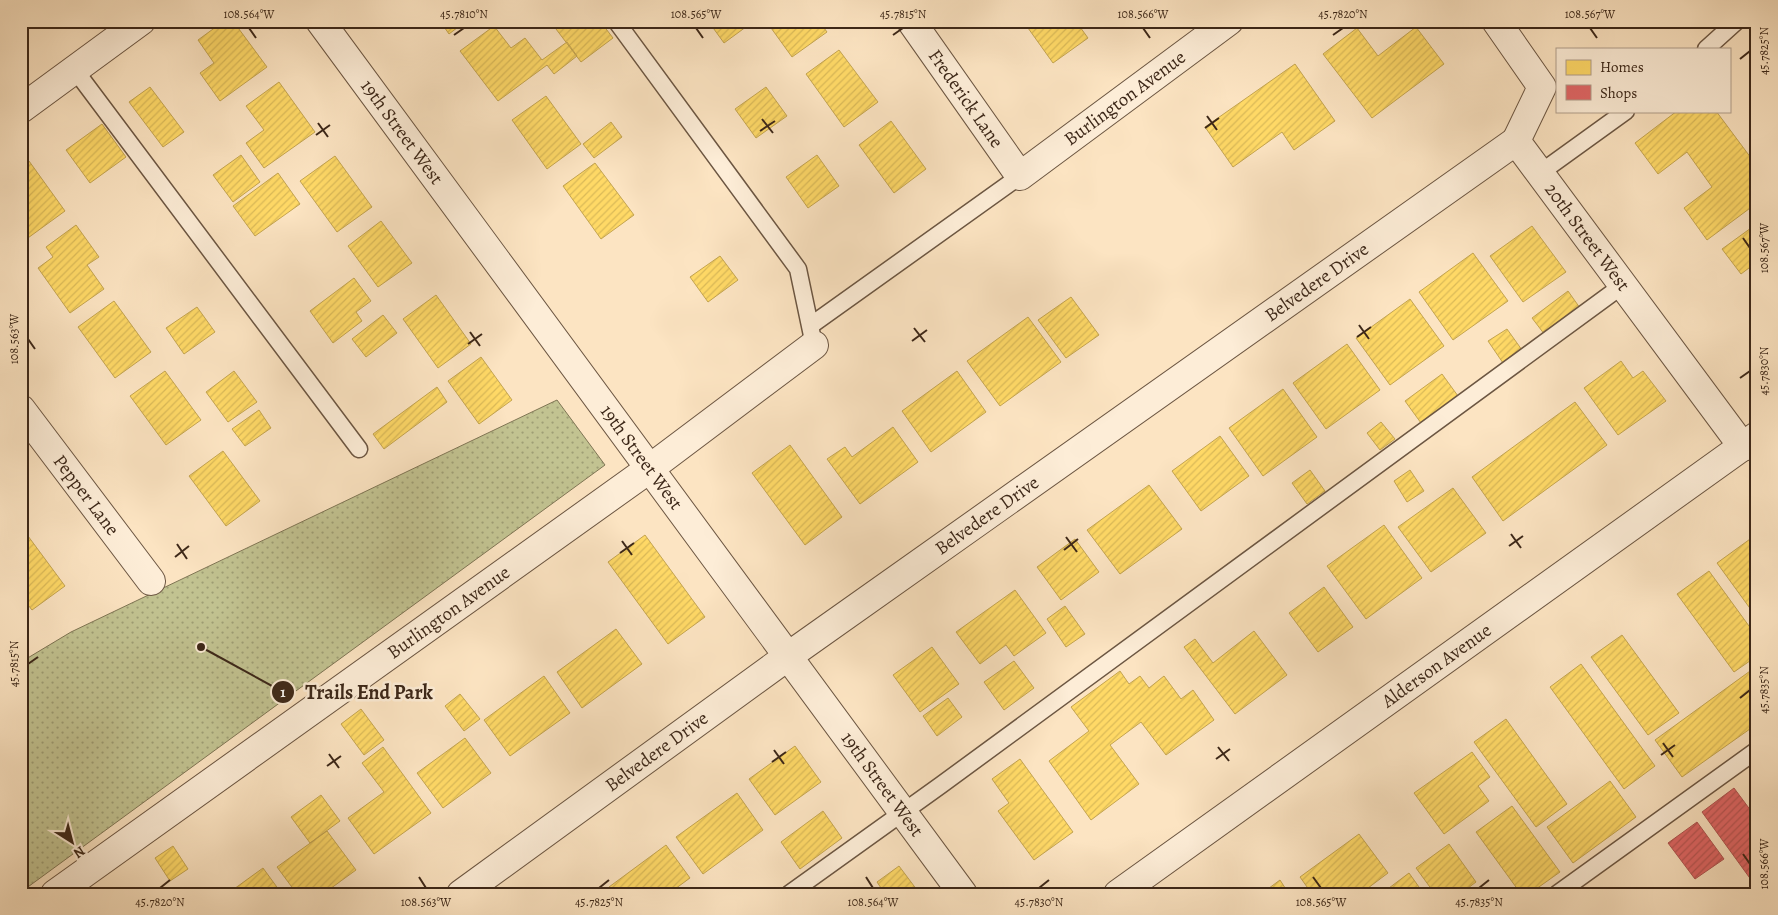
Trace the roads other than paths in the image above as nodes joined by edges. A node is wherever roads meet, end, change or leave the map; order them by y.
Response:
1 (141, 21) edge
2 (320, 21) edge
3 (616, 21) edge
4 (911, 21) edge
5 (1496, 21) edge
6 (1737, 21) edge
7 (1219, 24) edge
8 (1707, 48) edge
9 (75, 70) junction
10 (21, 109) edge
11 (1625, 112) edge
12 (1516, 141) junction
13 (1540, 173) junction
14 (1020, 176) junction
15 (1623, 285) junction
16 (812, 336) junction
17 (21, 409) edge
18 (1750, 442) edge
19 (359, 449) dead end
20 (649, 469) junction
21 (151, 581) dead end
22 (787, 657) junction
23 (1757, 750) edge
24 (902, 813) junction
25 (1566, 891) edge
26 (55, 894) edge
27 (461, 894) edge
28 (790, 894) edge
29 (962, 894) edge
30 (1118, 894) edge

1 - 9 street
2 - 20 street, 19th Street West
3 - 16 lane
4 - 14 street, Frederick Lane
5 - 12 street
6 - 8 lane
7 - 14 street, Burlington Avenue
9 - 10 street
9 - 19 lane
11 - 13 lane
12 - 13 street, 20th Street West
12 - 22 street, Belvedere Drive
13 - 15 street, 20th Street West
14 - 16 lane
15 - 18 street, 20th Street West
15 - 24 lane
16 - 20 street, Burlington Avenue
17 - 21 street, Pepper Lane
18 - 30 street, Alderson Avenue
20 - 22 street, 19th Street West
20 - 26 street, Burlington Avenue
22 - 24 street, 19th Street West
22 - 27 street, Belvedere Drive
23 - 25 lane
24 - 28 lane
24 - 29 street, 19th Street West

